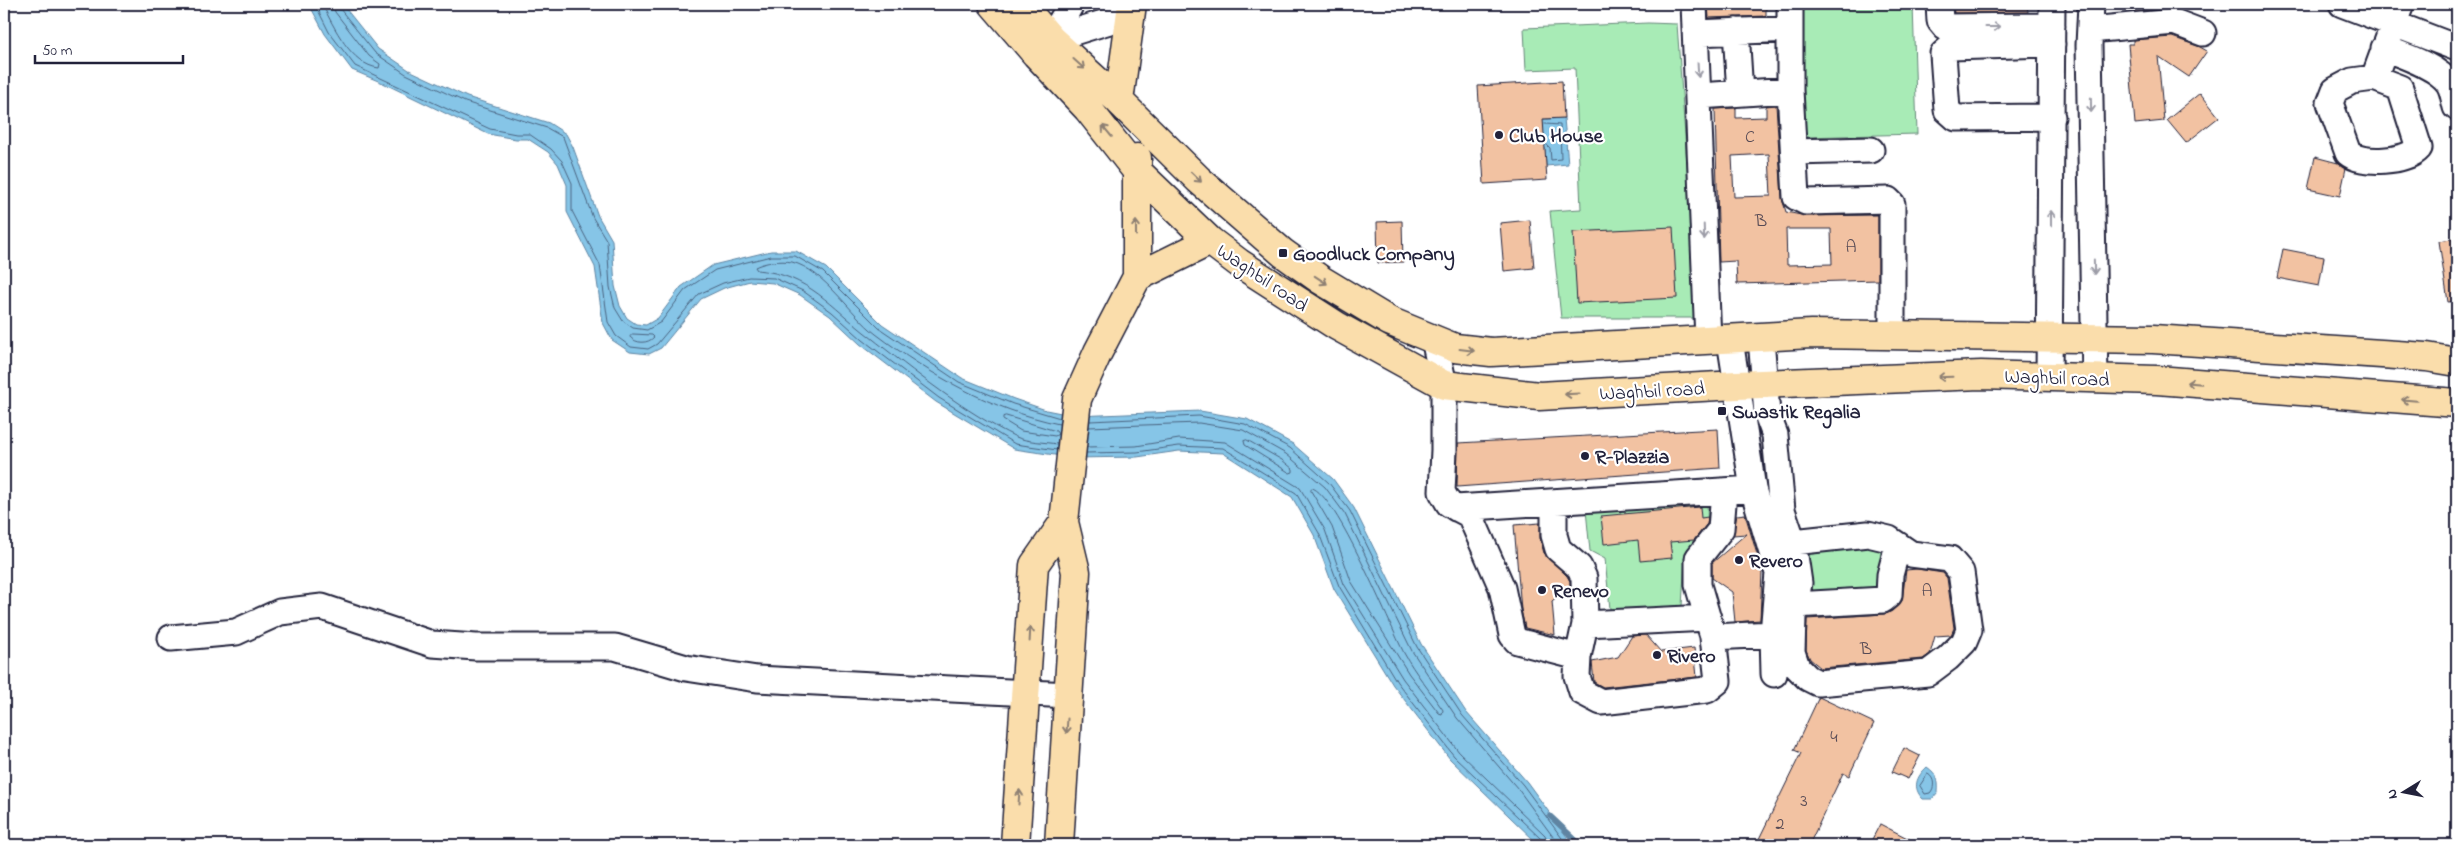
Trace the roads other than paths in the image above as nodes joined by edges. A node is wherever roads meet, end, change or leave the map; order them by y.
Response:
1 (993, 4) edge
2 (1021, 4) edge
3 (1071, 4) edge
4 (1694, 4) edge
5 (1790, 4) edge
6 (2090, 4) edge
7 (2342, 4) edge
8 (2397, 9) edge
9 (1131, 10) edge
10 (1942, 15) edge
11 (2188, 20) edge
12 (1790, 29) junction
13 (2090, 30) junction
14 (1736, 31) junction
15 (1696, 33) junction
16 (2052, 35) edge
17 (1044, 47) junction
18 (2384, 48) junction
19 (2457, 48) edge
20 (2090, 63) junction
21 (2374, 78) dead end
22 (1790, 90) junction
23 (1740, 93) junction
24 (1699, 96) junction
25 (1119, 101) junction
26 (2456, 107) dead end
27 (2052, 117) junction
28 (1139, 121) junction
29 (2091, 149) junction
30 (1871, 150) dead end
31 (2052, 150) junction
32 (1794, 152) junction
33 (1136, 170) junction
34 (1248, 223) junction
35 (1217, 246) junction
36 (1137, 277) junction
37 (1892, 335) junction
38 (1981, 336) junction
39 (2050, 336) junction
40 (1761, 338) junction
41 (2095, 338) junction
42 (1434, 339) junction
43 (1719, 340) junction
44 (2232, 344) junction
45 (2457, 362) edge
46 (1982, 375) junction
47 (2049, 377) junction
48 (2095, 378) junction
49 (1764, 384) junction
50 (1444, 385) junction
51 (1737, 385) junction
52 (2232, 386) junction
53 (2457, 403) edge
54 (1753, 489) junction
55 (1724, 491) junction
56 (1554, 502) junction
57 (1456, 508) junction
58 (1064, 522) junction
59 (1793, 542) junction
60 (1898, 545) junction
61 (1795, 605) junction
62 (1585, 624) junction
63 (1711, 628) junction
64 (1773, 634) junction
65 (171, 638) dead end
66 (1578, 657) junction
67 (1774, 674) dead end
68 (1026, 694) junction
69 (1069, 695) junction
70 (1015, 845) edge
71 (1059, 845) edge

1 - 17 main road, Waghbil road
2 - 17 main road, Waghbil road
3 - 17 street
4 - 15 street
5 - 12 street
6 - 13 street
7 - 8 street
8 - 18 street
8 - 19 street
9 - 17 street
9 - 25 main road
10 -> 16 street
11 - 13 street
12 - 14 street
12 - 22 street
13 - 20 street
14 - 15 street
14 - 23 street
15 -> 24 street
16 - 20 street
16 - 27 street
16 - 27 street
17 -> 25 main road, Waghbil road
33 -> 17 main road, Waghbil road
18 - 21 street
18 - 26 street
20 -> 29 street
22 - 23 street
22 - 32 street
23 - 24 street
24 -> 43 street
25 - 28 main road, Waghbil road
27 - 31 street
28 - 33 main road
28 -> 34 main road, Waghbil road
29 - 31 street
29 -> 41 street
30 - 32 street
39 -> 31 street
32 - 37 street
33 - 35 main road, Waghbil road
36 -> 33 main road
34 - 35 main road
34 -> 42 main road, Waghbil road
35 - 36 main road
35 - 50 main road, Waghbil road
36 - 58 main road
37 - 38 main road, Waghbil road
37 - 40 main road, Waghbil road
38 - 39 main road, Waghbil road
38 - 46 main road
39 - 41 main road, Waghbil road
39 - 47 street
40 - 43 main road, Waghbil road
40 - 49 street
41 - 44 main road, Waghbil road
41 - 48 street
42 -> 43 main road, Waghbil road
42 - 50 street
43 - 51 street
44 - 45 main road, Waghbil road
44 - 52 main road
46 - 47 main road, Waghbil road
46 -> 49 main road, Waghbil road
47 - 48 main road, Waghbil road
52 -> 48 main road, Waghbil road
49 - 51 main road, Waghbil road
49 - 59 street
51 -> 50 main road, Waghbil road
50 - 57 street
51 - 54 street
53 -> 52 main road, Waghbil road
54 - 55 street
54 - 64 street
55 - 56 street
55 - 63 street
56 - 57 street
56 - 62 street
57 - 66 street
68 -> 58 main road
58 - 69 main road
59 - 60 street
59 - 61 street
60 - 61 street
60 - 61 street
62 - 63 street
62 - 66 street
63 - 64 street
63 - 66 street
64 - 67 street
65 - 68 street
68 - 69 street
70 -> 68 main road
69 -> 71 main road

